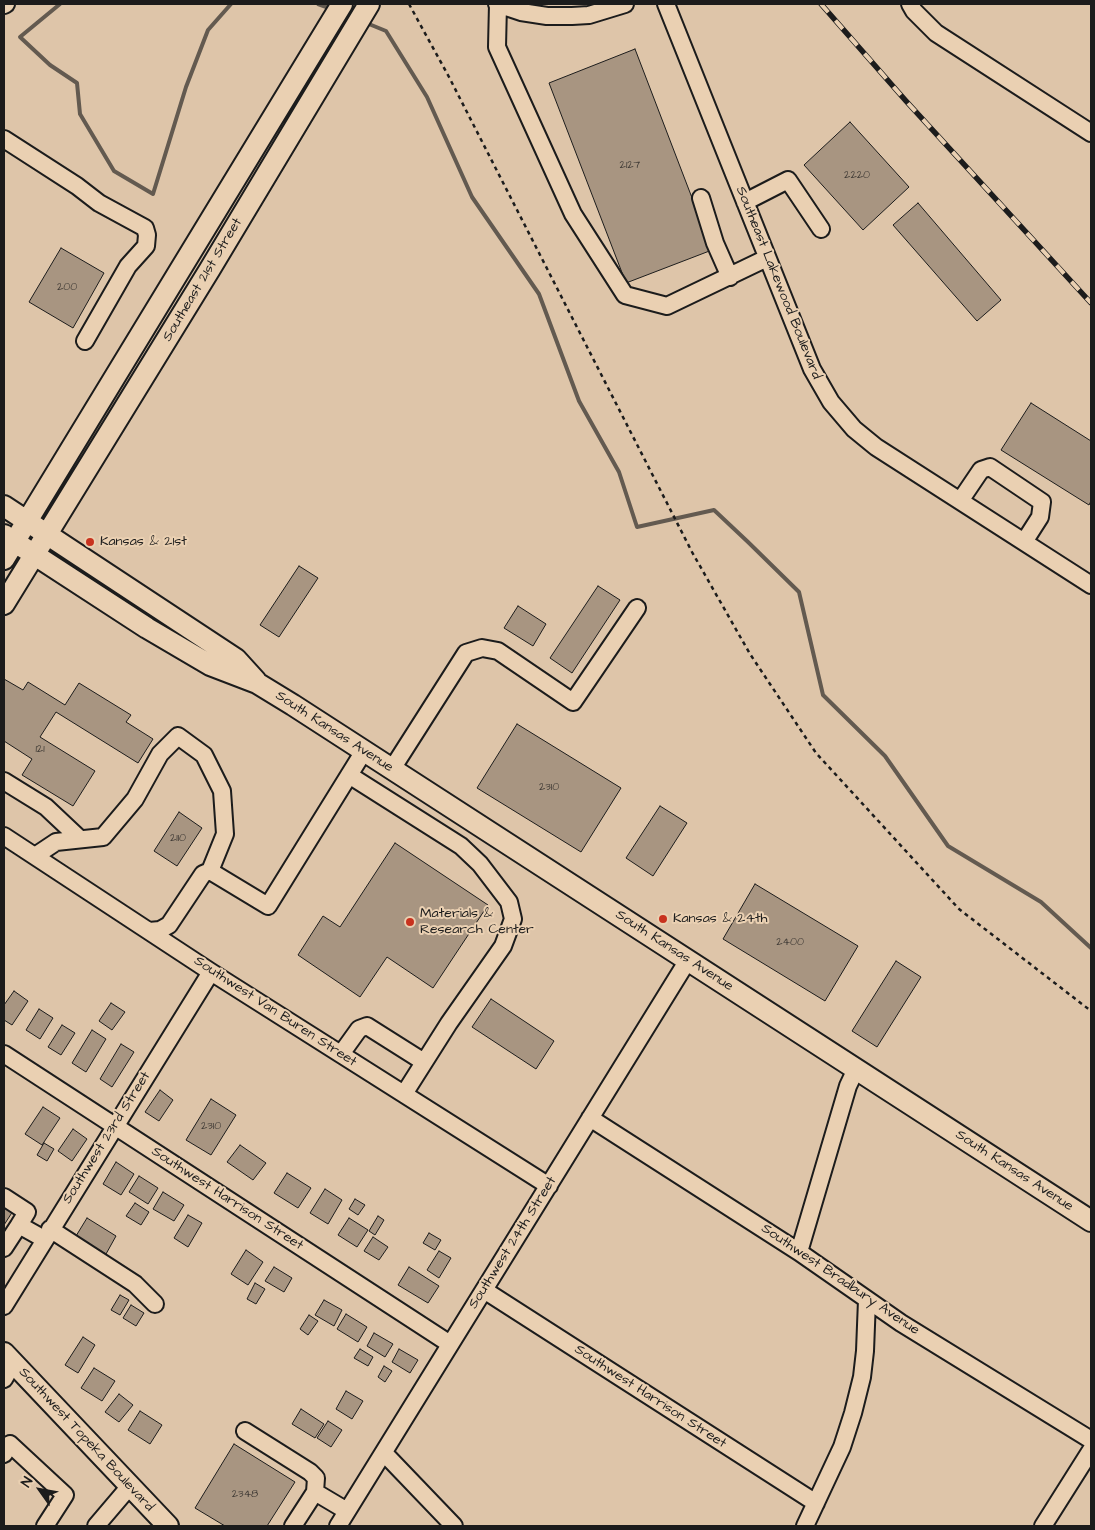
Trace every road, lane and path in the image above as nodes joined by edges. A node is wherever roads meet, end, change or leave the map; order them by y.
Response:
1 (342, 4) edge
2 (369, 4) edge
3 (409, 4) edge
4 (498, 4) edge
5 (625, 4) edge
6 (666, 4) edge
7 (910, 4) edge
8 (1091, 133) edge
9 (4, 138) edge
10 (701, 198) dead end
11 (745, 202) junction
12 (821, 229) dead end
13 (767, 258) junction
14 (730, 277) junction
15 (85, 341) dead end
16 (960, 501) junction
17 (4, 506) edge
18 (27, 522) junction
19 (47, 535) junction
20 (1024, 542) junction
21 (7, 545) edge
22 (34, 555) junction
23 (1091, 585) edge
24 (4, 604) edge
25 (637, 608) dead end
26 (257, 682) junction
27 (364, 751) junction
28 (392, 769) junction
29 (349, 775) junction
30 (4, 781) edge
31 (4, 836) edge
32 (80, 839) junction
33 (35, 856) junction
34 (210, 871) junction
35 (149, 931) junction
36 (688, 960) junction
37 (211, 972) junction
38 (1091, 1011) edge
39 (4, 1054) edge
40 (341, 1054) junction
41 (424, 1062) junction
42 (856, 1069) junction
43 (404, 1094) junction
44 (590, 1118) junction
45 (114, 1126) junction
46 (549, 1186) junction
47 (4, 1197) edge
48 (1091, 1221) edge
49 (19, 1224) junction
50 (47, 1234) junction
51 (4, 1248) edge
52 (800, 1252) junction
53 (484, 1290) junction
54 (867, 1300) junction
55 (155, 1304) dead end
56 (4, 1306) edge
57 (450, 1344) junction
58 (7, 1365) edge
59 (245, 1431) dead end
60 (1091, 1440) edge
61 (1091, 1450) edge
62 (384, 1453) junction
63 (4, 1454) edge
64 (130, 1486) junction
65 (315, 1492) junction
66 (816, 1503) junction
67 (347, 1511) junction
68 (103, 1523) edge
69 (45, 1526) edge
70 (168, 1526) edge
71 (292, 1526) edge
72 (338, 1526) edge
73 (454, 1526) edge
74 (805, 1526) edge
75 (1043, 1526) edge

1 - 18 main road, Southeast 21st Street
2 - 19 main road, Southeast 21st Street
3 - 38 path
4 - 5 street
4 - 14 street
6 - 11 street, Southeast Lakewood Boulevard
7 - 8 street
9 - 15 street
10 - 14 street
11 - 12 street
11 - 13 street, Southeast Lakewood Boulevard
13 - 14 street
13 - 16 street, Southeast Lakewood Boulevard
16 - 20 street, Southeast Lakewood Boulevard
16 - 20 street
17 - 18 main road, South Kansas Avenue
18 - 19 main road, South Kansas Avenue
18 - 21 main road, Southeast 21st Street
19 - 22 main road, Southeast 21st Street
19 - 26 main road, South Kansas Avenue
20 - 23 street, Southeast Lakewood Boulevard
21 - 22 main road, South Kansas Avenue
22 - 24 main road, Southeast 21st Street
22 - 26 main road, South Kansas Avenue
25 - 28 street
26 - 27 main road, South Kansas Avenue
27 - 28 main road, South Kansas Avenue
27 - 29 street
28 - 36 main road, South Kansas Avenue
29 - 34 street
29 - 41 street
30 - 32 street
31 - 33 street, Southwest Van Buren Street
32 - 33 street
32 - 34 street
33 - 35 street, Southwest Van Buren Street
34 - 35 street
35 - 37 street, Southwest Van Buren Street
36 - 42 main road, South Kansas Avenue
36 - 44 street, Southwest 24th Street
37 - 40 street, Southwest Van Buren Street
37 - 45 street, Southwest 23rd Street
39 - 45 street, Southwest Harrison Street
40 - 41 street
40 - 43 street, Southwest Van Buren Street
41 - 43 street
42 - 48 main road, South Kansas Avenue
42 - 52 street
43 - 46 street, Southwest Van Buren Street
44 - 46 street, Southwest 24th Street
44 - 52 street, Southwest Bradbury Avenue
45 - 50 street, Southwest 23rd Street
45 - 57 street, Southwest Harrison Street
46 - 53 street, Southwest 24th Street
47 - 49 street
49 - 50 street
49 - 51 street
50 - 55 street
50 - 56 street, Southwest 23rd Street
52 - 54 street, Southwest Bradbury Avenue
53 - 57 street, Southwest 24th Street
53 - 66 street, Southwest Harrison Street
54 - 60 street, Southwest Bradbury Avenue
54 - 66 street
57 - 62 street, Southwest 24th Street
58 - 64 main road, Southwest Topeka Boulevard
59 - 65 street
61 - 75 street
62 - 67 street, Southwest 24th Street
62 - 73 street
63 - 69 street
64 - 68 street
64 - 70 main road, Southwest Topeka Boulevard
65 - 67 street
65 - 71 street
66 - 74 street
67 - 72 street, Southwest 24th Street

